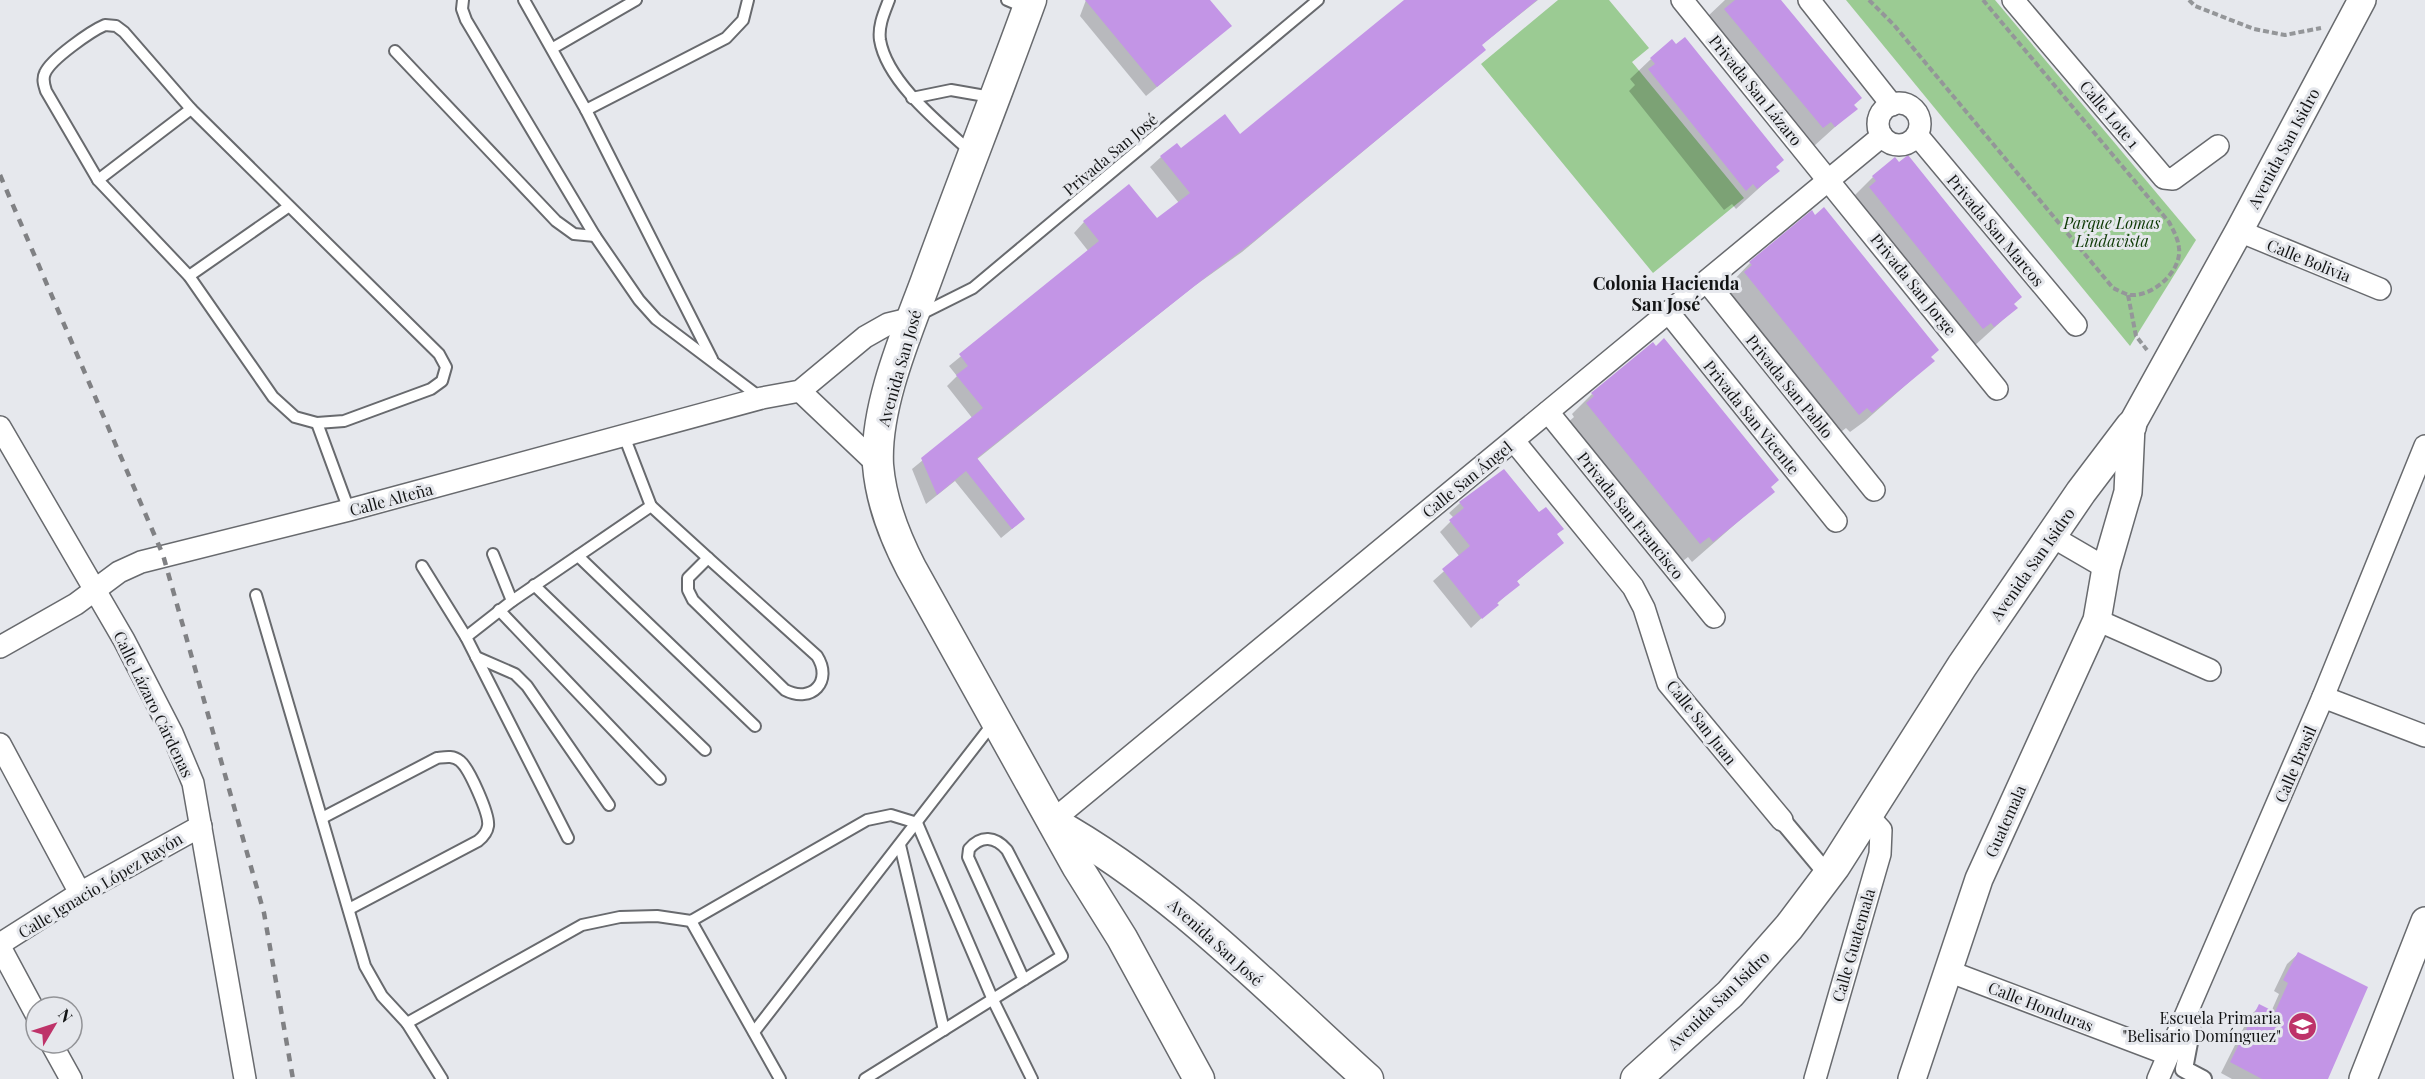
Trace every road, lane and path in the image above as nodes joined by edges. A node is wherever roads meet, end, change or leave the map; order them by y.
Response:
1 (463, 0) edge
2 (524, 0) edge
3 (636, 0) edge
4 (748, 0) edge
5 (889, 0) edge
6 (1318, 0) edge
7 (1682, 0) edge
8 (1809, 0) edge
9 (1869, 0) edge
10 (1983, 0) edge
11 (2013, 0) edge
12 (2189, 0) edge
13 (2362, 0) edge
14 (1022, 3) edge
15 (2348, 23) junction
16 (554, 48) junction
17 (395, 51) dead end
18 (912, 98) junction
19 (994, 98) junction
20 (1892, 105) junction
21 (191, 109) junction
22 (586, 110) junction
23 (1917, 135) junction
24 (1882, 136) junction
25 (2218, 146) dead end
26 (973, 153) junction
27 (98, 180) junction
28 (1830, 180) junction
29 (288, 207) junction
30 (2239, 231) junction
31 (595, 236) junction
32 (189, 276) junction
33 (1707, 282) junction
34 (2380, 289) dead end
35 (2128, 295) junction
36 (1669, 313) junction
37 (913, 318) junction
38 (2076, 325) dead end
39 (713, 362) junction
40 (2165, 368) junction
41 (1997, 389) dead end
42 (800, 391) junction
43 (762, 398) junction
44 (1548, 412) junction
45 (317, 423) junction
46 (2131, 426) junction
47 (0, 427) edge
48 (624, 436) junction
49 (1514, 441) junction
50 (2425, 446) edge
51 (878, 465) junction
52 (1874, 490) dead end
53 (651, 506) junction
54 (349, 510) junction
55 (1836, 521) dead end
56 (2051, 536) junction
57 (493, 554) dead end
58 (578, 556) junction
59 (708, 558) junction
60 (422, 566) dead end
61 (2106, 568) junction
62 (534, 585) junction
63 (96, 591) junction
64 (256, 595) dead end
65 (512, 601) junction
66 (499, 610) junction
67 (1714, 617) dead end
68 (2097, 620) junction
69 (466, 637) junction
70 (0, 647) edge
71 (476, 657) junction
72 (2210, 670) dead end
73 (2323, 697) junction
74 (996, 720) junction
75 (755, 726) dead end
76 (2425, 736) edge
77 (0, 744) edge
78 (705, 750) dead end
79 (660, 779) dead end
80 (609, 805) dead end
81 (1867, 815) junction
82 (322, 818) junction
83 (1782, 820) joint
84 (1052, 821) junction
85 (917, 823) junction
86 (201, 826) junction
87 (568, 838) dead end
88 (900, 845) junction
89 (1828, 875) junction
90 (80, 893) junction
91 (349, 909) junction
92 (691, 921) junction
93 (2425, 921) edge
94 (0, 946) edge
95 (1948, 971) junction
96 (1024, 980) junction
97 (26, 995) edge
98 (993, 999) junction
99 (2187, 1007) junction
100 (407, 1023) junction
101 (944, 1030) junction
102 (754, 1032) junction
103 (2167, 1054) junction
104 (58, 1055) edge
105 (71, 1079) edge
106 (245, 1079) edge
107 (442, 1079) edge
108 (780, 1079) edge
109 (865, 1079) edge
110 (1032, 1079) edge
111 (1199, 1079) edge
112 (1368, 1079) edge
113 (1636, 1079) edge
114 (1815, 1079) edge
115 (1912, 1079) edge
116 (2158, 1079) edge
117 (2203, 1079) edge
118 (2363, 1079) edge

1 - 31 lane
2 - 16 lane
3 - 16 lane
4 - 22 lane
5 - 18 lane
6 - 37 lane, Privada San José
7 - 28 street, Privada San Lázaro
8 - 20 street
9 - 35 path
10 - 35 path
11 - 25 street, Calle Lote 1
12 - 15 path
13 - 15 street, Avenida San Isidro
14 - 19 main road, Avenida San José
15 - 30 street, Avenida San Isidro
16 - 22 lane
17 - 31 lane
18 - 19 lane
18 - 26 lane
19 - 26 main road, Avenida San José
20 - 23 street
20 - 24 street
21 - 27 lane
21 - 27 lane
21 - 29 lane
22 - 39 lane
23 - 24 street
23 - 38 street, Privada San Marcos
24 - 28 street, Calle San Ángel
26 - 37 main road, Avenida San José
27 - 32 lane
28 - 33 street, Calle San Ángel
28 - 41 street, Privada San Jorge
29 - 32 lane
29 - 45 lane
30 - 34 street, Calle Bolivia
30 - 40 street, Avenida San Isidro
31 - 39 lane
32 - 45 lane
33 - 36 street, Calle San Ángel
33 - 52 street, Privada San Pablo
35 - 40 path
36 - 44 street, Calle San Ángel
36 - 55 street, Privada San Vicente
37 - 42 street, Calle Alteña
37 - 51 main road, Avenida San José
39 - 43 lane
40 - 46 street, Avenida San Isidro
42 - 43 street, Calle Alteña
42 - 51 street
43 - 48 street, Calle Alteña
44 - 49 street, Calle San Ángel
44 - 67 street, Privada San Francisco
45 - 54 lane
46 - 56 main road, Avenida San Isidro
46 - 61 street
47 - 63 street, Calle Lázaro Cárdenas
48 - 53 lane
48 - 54 street, Calle Alteña
49 - 83 street, Calle San Juan
49 - 84 street, Calle San Ángel
50 - 73 street, Calle Brasil
51 - 74 main road, Avenida San José
53 - 58 lane
53 - 59 lane
54 - 63 street, Calle Alteña
56 - 61 street
56 - 81 main road, Avenida San Isidro
57 - 65 lane
58 - 62 lane
58 - 75 lane
59 - 59 lane
60 - 69 lane
61 - 68 street, Guatemala
62 - 65 lane
62 - 78 lane
63 - 70 street, Calle Alteña
63 - 86 street, Calle Lázaro Cárdenas
64 - 82 lane
65 - 66 lane
66 - 69 lane
66 - 79 lane
68 - 72 street
68 - 95 street, Guatemala
69 - 71 lane
71 - 80 lane
71 - 87 lane
73 - 76 street
73 - 99 street, Calle Brasil
74 - 84 main road, Avenida San José
74 - 85 lane
77 - 90 street
81 - 89 main road, Avenida San Isidro
81 - 114 street, Calle Guatemala
82 - 91 lane
82 - 91 lane
83 - 89 street, Calle San Juan
84 - 111 main road, Avenida San José
84 - 112 main road, Avenida San José
85 - 88 lane
85 - 92 lane
85 - 98 lane
86 - 90 street, Calle Ignacio López Rayón
86 - 106 street, Calle Lázaro Cárdenas
88 - 101 lane
88 - 102 lane
89 - 113 main road, Avenida San Isidro
90 - 94 street, Calle Ignacio López Rayón
91 - 100 lane
92 - 100 lane
92 - 102 lane
93 - 118 street
94 - 97 street
95 - 103 street, Calle Honduras
95 - 115 street, Guatemala
96 - 96 lane
96 - 98 lane
98 - 101 lane
98 - 110 lane
99 - 103 street, Calle Brasil
99 - 117 street
100 - 107 lane
101 - 109 lane
102 - 108 lane
103 - 116 street, Calle Brasil
104 - 105 street

